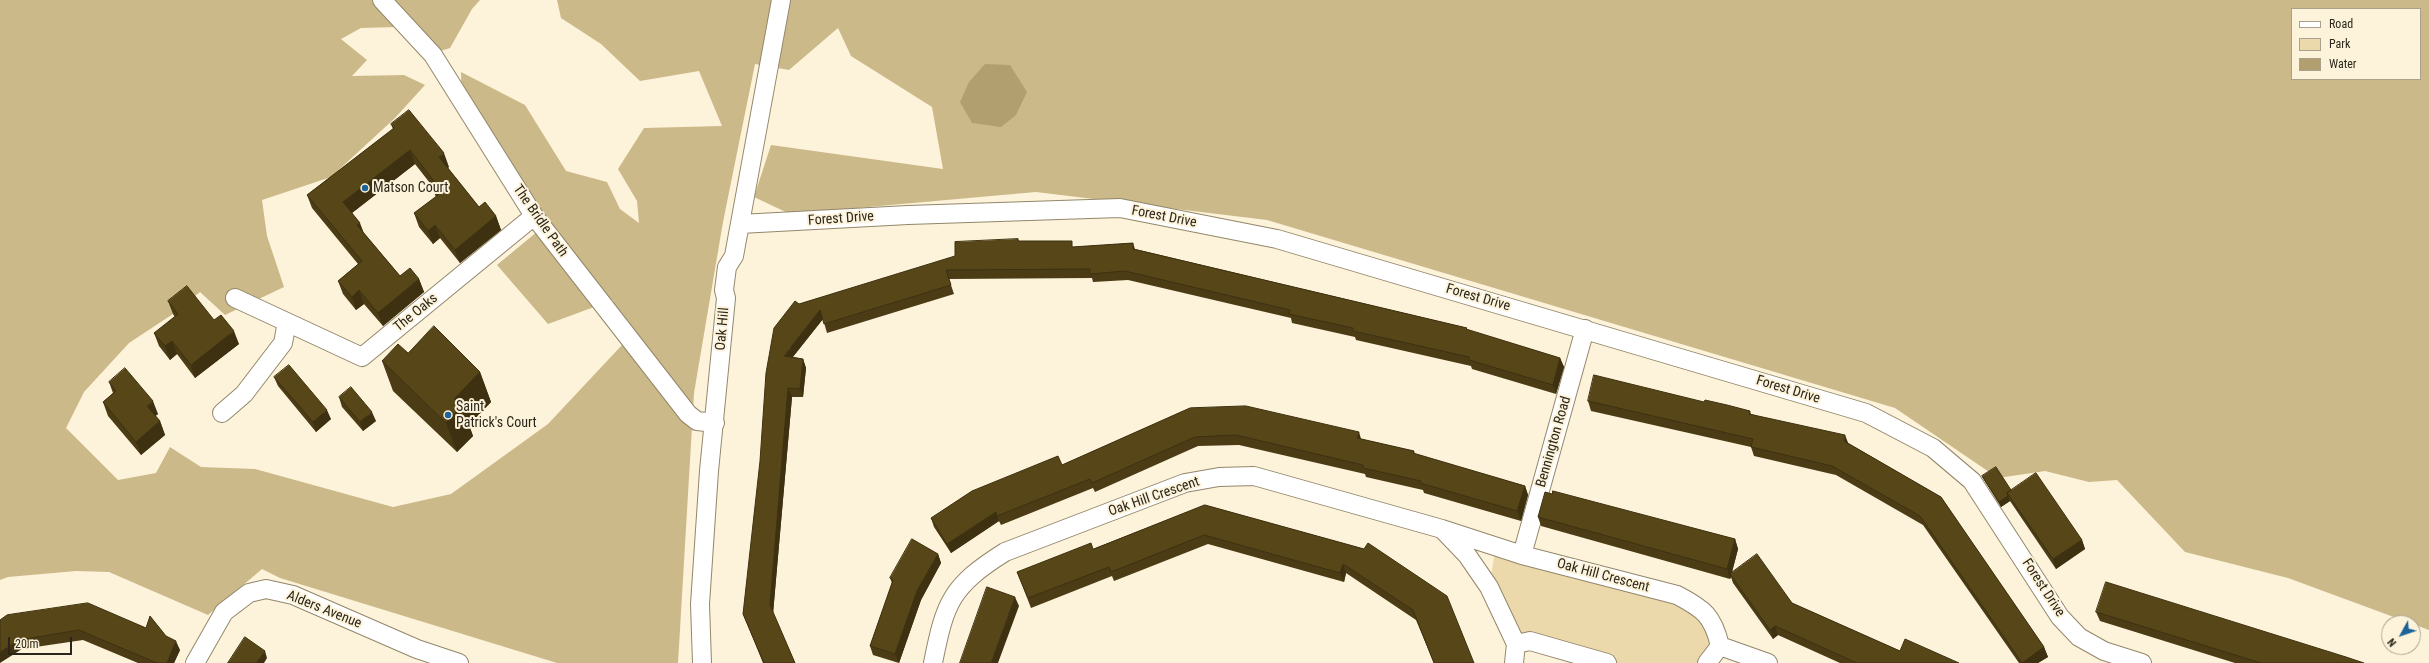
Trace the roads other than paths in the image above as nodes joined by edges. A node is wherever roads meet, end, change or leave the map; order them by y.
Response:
1 (382, 0) edge
2 (781, 0) edge
3 (534, 216) junction
4 (740, 224) junction
5 (235, 298) dead end
6 (287, 322) junction
7 (1585, 330) junction
8 (222, 413) dead end
9 (714, 423) junction
10 (1442, 529) junction
11 (1522, 555) junction
12 (1516, 644) junction
13 (1720, 646) junction
14 (2103, 657) edge
15 (195, 663) edge
16 (459, 663) edge
17 (702, 663) edge
18 (933, 663) edge
19 (1514, 663) edge
20 (1607, 663) edge
21 (1707, 663) edge
22 (1768, 663) edge
23 (2142, 663) edge

1 - 3 street, The Bridle Path
2 - 4 street, Oak Hill
3 - 6 street, The Oaks
3 - 9 street, The Bridle Path
4 - 7 street, Forest Drive
4 - 9 street, Oak Hill
5 - 6 street, The Oaks
6 - 8 street
7 - 11 street, Bennington Road
7 - 14 street, Forest Drive
9 - 17 street, Oak Hill
10 - 11 street, Oak Hill Crescent
10 - 12 street
10 - 18 street, Oak Hill Crescent
11 - 13 street, Oak Hill Crescent
12 - 19 street
12 - 20 street
13 - 21 street
13 - 22 street
14 - 23 street, Forest Drive
15 - 16 street, Alders Avenue

